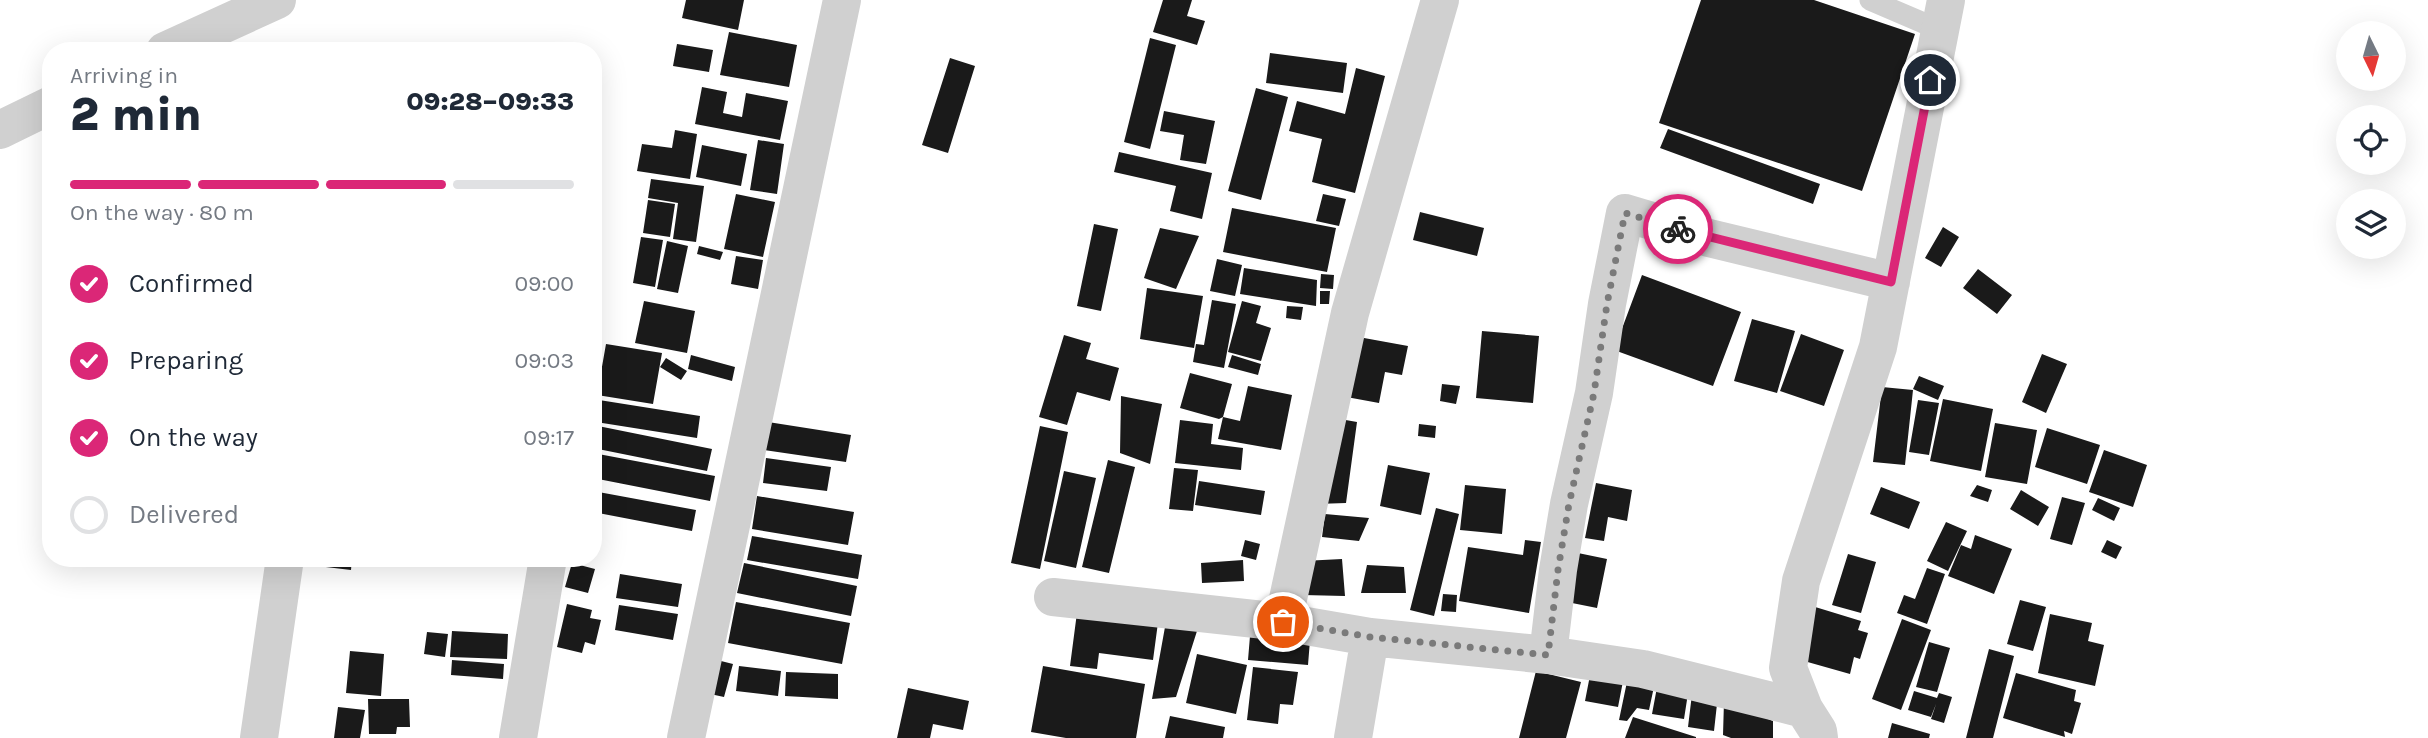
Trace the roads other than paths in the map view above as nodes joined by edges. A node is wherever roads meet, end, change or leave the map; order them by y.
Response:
1 (277, 0) edge
2 (842, 0) edge
3 (1440, 0) edge
4 (1870, 0) edge
5 (1943, 15) edge
6 (185, 42) edge
7 (42, 109) edge
8 (0, 130) edge
9 (1891, 282) junction
10 (284, 567) edge
11 (546, 567) edge
12 (1053, 597) dead end
13 (1283, 622) junction
14 (1370, 637) junction
15 (1548, 655) junction
16 (1812, 724) edge
17 (259, 738) edge
18 (518, 738) edge
19 (686, 738) edge
20 (1353, 738) edge

1 - 6 street
2 - 19 street
3 - 13 street
4 - 5 lane
5 - 9 street
7 - 8 street
9 - 15 street
9 - 16 street
10 - 17 street
11 - 18 street
12 - 13 street
13 - 14 street
14 - 15 street
14 - 20 street
15 - 16 street

